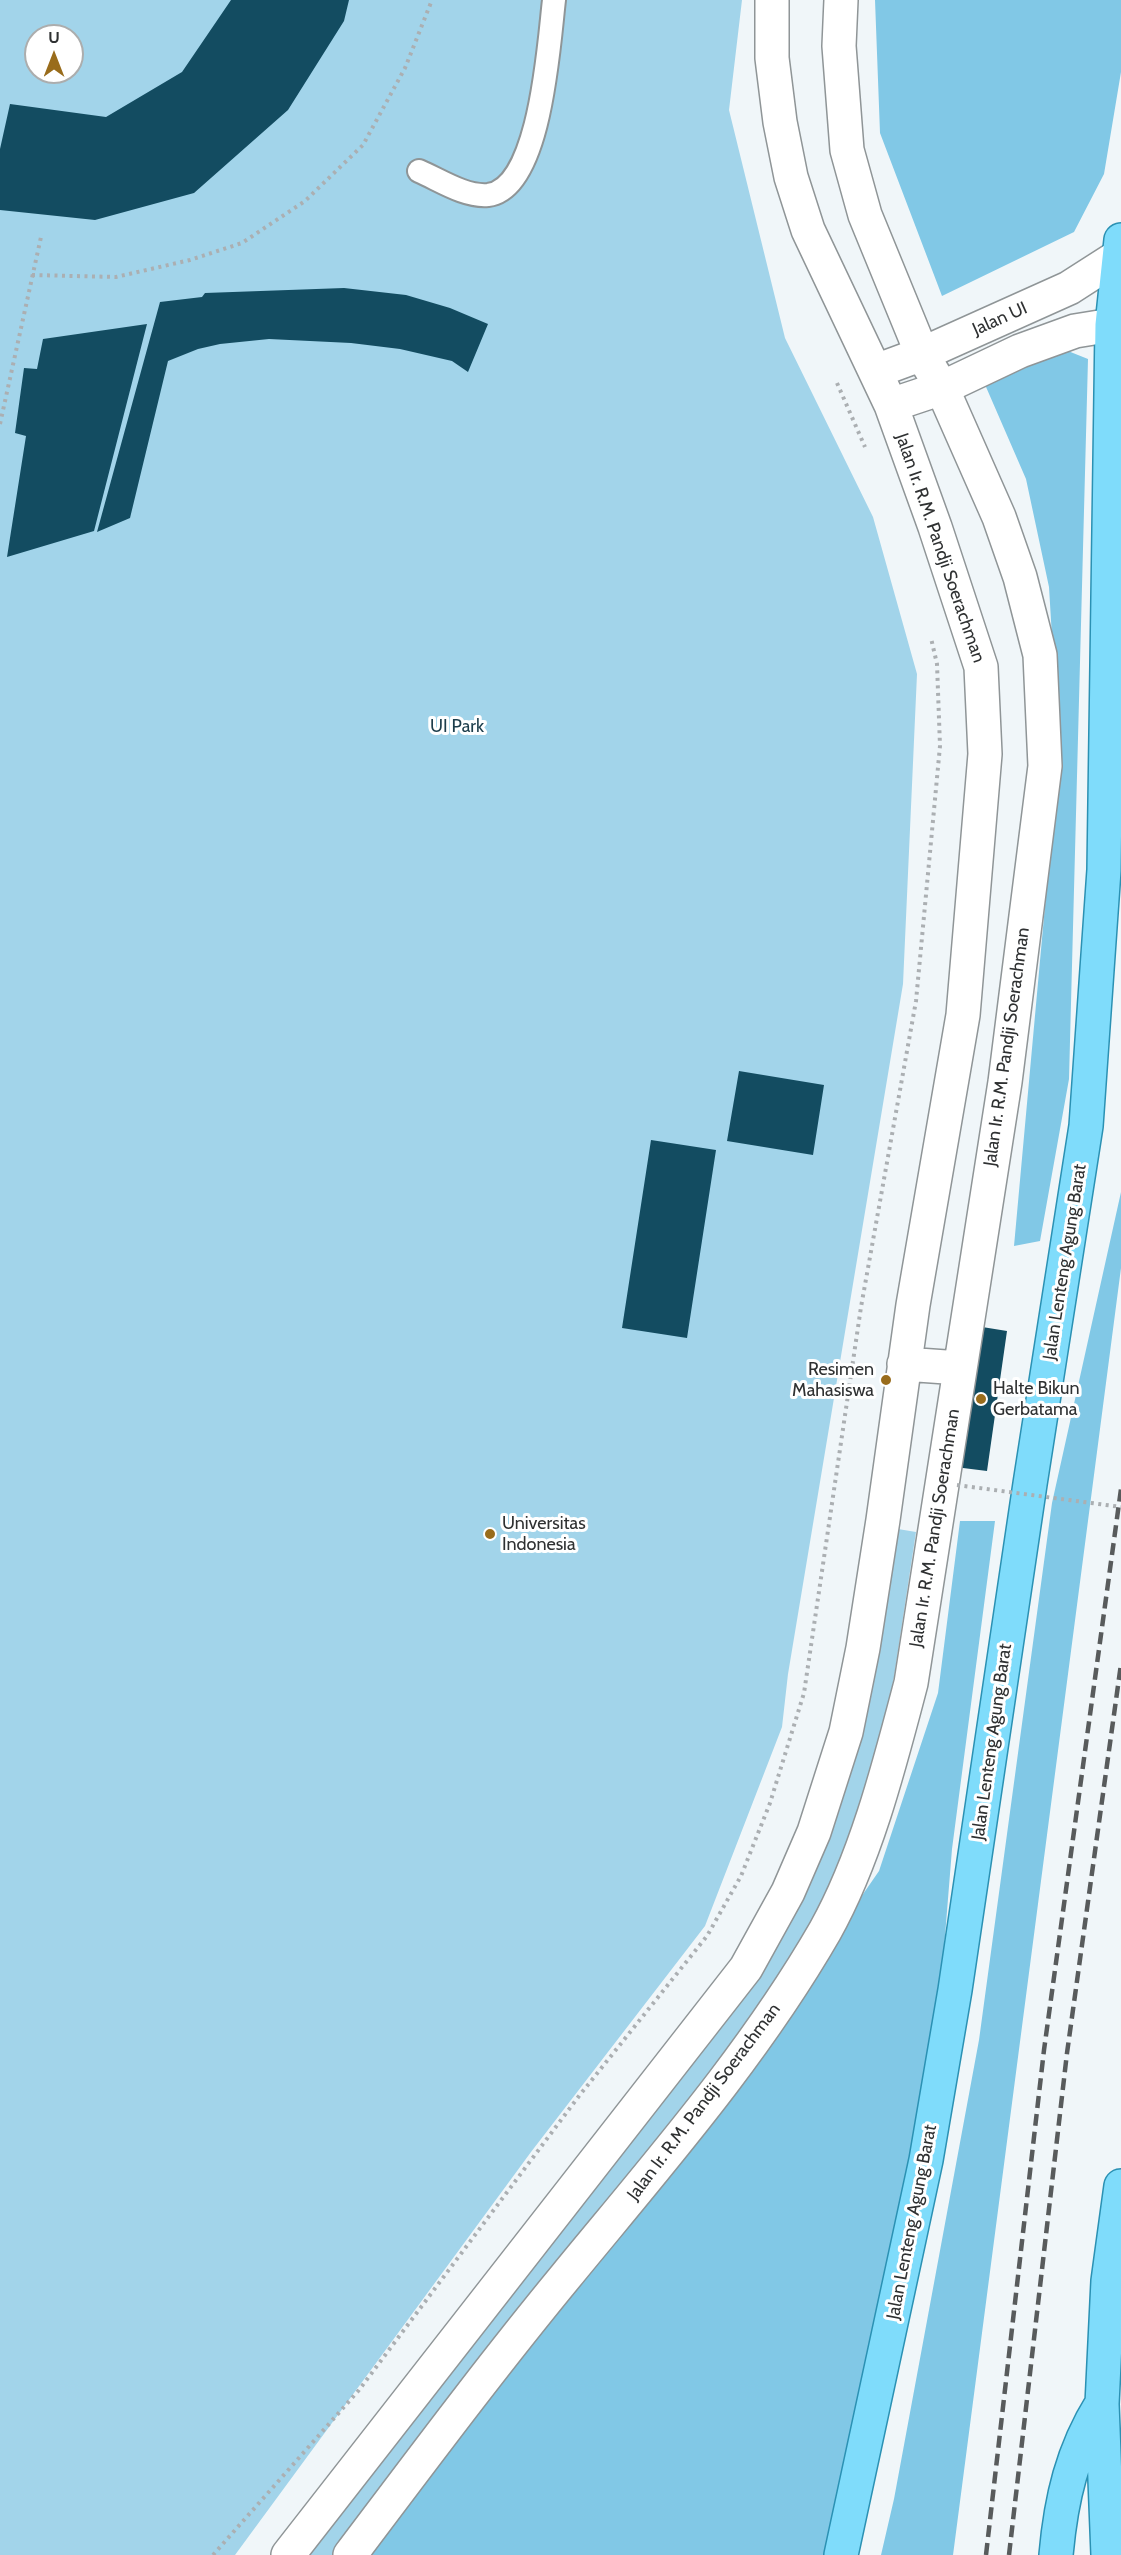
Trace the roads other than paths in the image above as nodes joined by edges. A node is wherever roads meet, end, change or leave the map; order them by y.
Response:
1 (554, 0) edge
2 (772, 0) edge
3 (841, 0) edge
4 (419, 171) dead end
5 (1120, 248) edge
6 (1112, 325) junction
7 (922, 354) junction
8 (876, 371) junction
9 (942, 388) junction
10 (891, 405) junction
11 (904, 1364) junction
12 (960, 1368) junction
13 (1121, 2186) edge
14 (1111, 2393) edge
15 (288, 2555) edge
16 (350, 2555) edge
17 (841, 2555) edge
18 (1056, 2555) edge
19 (1108, 2555) edge

1 - 4 lane
2 - 8 street, Jalan Ir. R.M. Pandji Soerachman
3 - 7 street, Jalan Ir. R.M. Pandji Soerachman
5 - 6 main road, Jalan Lenteng Agung Barat
5 - 7 street, Jalan UI
6 - 9 street, Jalan UI
6 - 17 main road, Jalan Lenteng Agung Barat
7 - 8 street, Jalan UI
7 - 9 street, Jalan Ir. R.M. Pandji Soerachman
8 - 10 street, Jalan Ir. R.M. Pandji Soerachman
9 - 10 street, Jalan UI
9 - 12 street, Jalan Ir. R.M. Pandji Soerachman
10 - 11 street, Jalan Ir. R.M. Pandji Soerachman
11 - 12 street
11 - 15 street, Jalan Ir. R.M. Pandji Soerachman
12 - 16 street, Jalan Ir. R.M. Pandji Soerachman
13 - 14 main road
14 - 18 main road
14 - 19 main road

